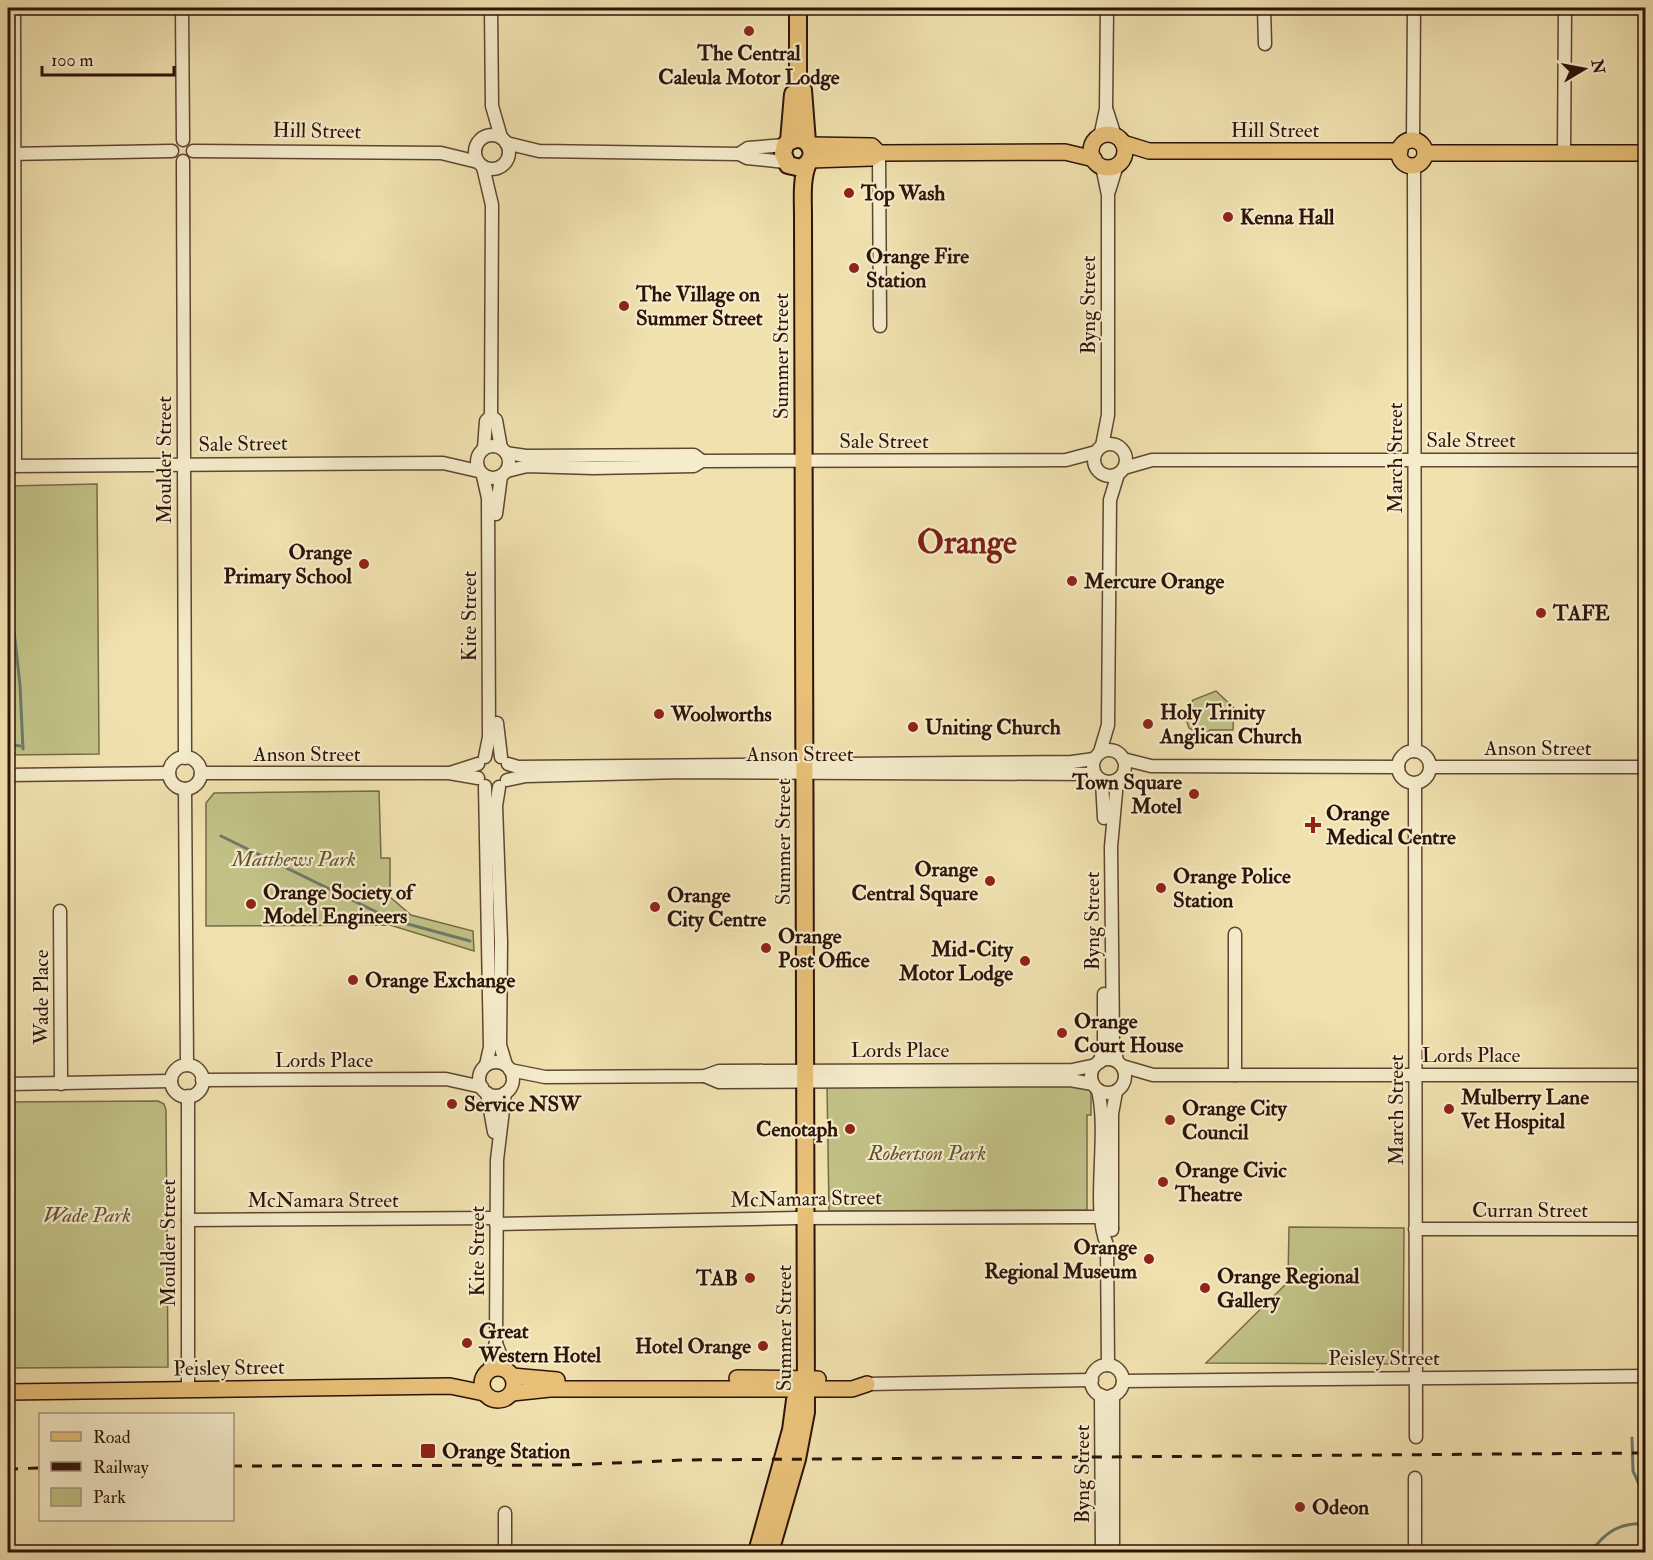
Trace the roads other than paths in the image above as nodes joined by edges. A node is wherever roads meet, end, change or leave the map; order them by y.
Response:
1 (14, 8) edge
2 (182, 8) edge
3 (491, 8) edge
4 (798, 8) edge
5 (1107, 8) edge
6 (1264, 8) edge
7 (1414, 8) edge
8 (1565, 8) edge
9 (1265, 44) dead end
10 (798, 82) junction
11 (492, 106) junction
12 (183, 140) junction
13 (503, 140) junction
14 (1413, 140) junction
15 (480, 141) junction
16 (787, 143) junction
17 (172, 151) junction
18 (193, 151) junction
19 (539, 151) junction
20 (1108, 151) junction
21 (1400, 151) junction
22 (1564, 152) junction
23 (441, 153) junction
24 (809, 153) junction
25 (879, 153) junction
26 (1425, 153) junction
27 (1646, 153) edge
28 (11, 154) edge
29 (739, 154) junction
30 (183, 161) junction
31 (480, 164) junction
32 (503, 164) junction
33 (787, 164) junction
34 (1414, 166) junction
35 (492, 205) junction
36 (880, 326) dead end
37 (1108, 415) junction
38 (490, 416) junction
39 (1119, 448) junction
40 (1099, 449) junction
41 (503, 450) junction
42 (481, 451) junction
43 (1414, 459) junction
44 (1066, 460) junction
45 (1152, 460) junction
46 (1646, 460) edge
47 (702, 461) junction
48 (798, 461) junction
49 (443, 463) junction
50 (184, 464) junction
51 (11, 466) edge
52 (1121, 471) junction
53 (1100, 472) junction
54 (481, 473) junction
55 (504, 473) junction
56 (1110, 500) junction
57 (1108, 725) junction
58 (1415, 751) junction
59 (1120, 755) junction
60 (1097, 756) junction
61 (185, 758) junction
62 (481, 760) junction
63 (504, 761) junction
64 (1150, 766) junction
65 (1431, 767) junction
66 (1646, 767) edge
67 (800, 768) junction
68 (1398, 768) junction
69 (169, 773) junction
70 (201, 773) junction
71 (449, 773) junction
72 (8, 775) edge
73 (1120, 777) junction
74 (1098, 778) junction
75 (481, 782) junction
76 (503, 783) junction
77 (1415, 784) junction
78 (185, 789) junction
79 (60, 911) dead end
80 (1235, 934) dead end
81 (1098, 1063) junction
82 (1119, 1064) junction
83 (187, 1065) junction
84 (484, 1068) junction
85 (508, 1068) junction
86 (1153, 1075) junction
87 (1235, 1075) junction
88 (1415, 1075) junction
89 (1646, 1075) edge
90 (801, 1076) junction
91 (544, 1077) junction
92 (446, 1079) junction
93 (202, 1080) junction
94 (171, 1081) junction
95 (8, 1084) edge
96 (60, 1084) junction
97 (1096, 1087) junction
98 (1120, 1088) junction
99 (484, 1090) junction
100 (508, 1090) junction
101 (188, 1096) junction
102 (497, 1160) junction
103 (1101, 1217) junction
104 (801, 1218) junction
105 (188, 1220) junction
106 (496, 1221) junction
107 (1112, 1228) junction
108 (1646, 1229) edge
109 (1416, 1230) junction
110 (1107, 1245) junction
111 (496, 1341) junction
112 (1108, 1365) junction
113 (509, 1373) junction
114 (487, 1374) junction
115 (1646, 1376) edge
116 (1416, 1379) junction
117 (1092, 1380) junction
118 (1123, 1381) junction
119 (801, 1384) junction
120 (867, 1384) joint
121 (450, 1386) junction
122 (188, 1389) junction
123 (8, 1392) edge
124 (484, 1393) junction
125 (512, 1393) junction
126 (1107, 1395) junction
127 (1416, 1437) dead end
128 (1415, 1478) dead end
129 (505, 1513) dead end
130 (505, 1552) edge
131 (757, 1552) edge
132 (770, 1552) edge
133 (1102, 1552) edge
134 (1113, 1552) edge
135 (1415, 1552) edge

1 - 28 street
2 - 12 street
3 - 11 street
4 - 10 highway, Summer Street
5 - 20 street, Byng Street
6 - 9 street
7 - 14 street
8 - 22 street
10 - 16 highway, Summer Street
10 - 24 highway, Summer Street
11 - 13 street
11 - 15 street
12 - 17 street
12 - 18 street
13 - 15 street
13 - 19 street
13 - 32 street
14 - 21 main road
14 - 26 main road
15 - 23 street, Hill Street
15 - 31 street
16 - 24 highway
16 - 29 street
16 - 33 highway
17 - 28 street
17 - 30 street
18 - 23 street, Hill Street
18 - 30 street
19 - 29 street
19 - 32 street
20 - 21 main road, Hill Street
20 - 25 main road
20 - 37 street, Byng Street
21 - 34 main road
22 - 26 main road
22 - 27 main road
23 - 31 street, Hill Street
24 - 25 main road
24 - 33 highway
24 - 48 highway, Summer Street
25 - 36 street
26 - 34 main road
28 - 51 street
29 - 33 street
30 - 50 street, Moulder Street
31 - 32 street
31 - 35 street
32 - 35 street
33 - 48 highway, Summer Street
34 - 43 street, March Street
35 - 38 street
37 - 39 street, Byng Street
37 - 40 street, Byng Street
38 - 41 street
38 - 42 street
39 - 40 street
39 - 45 street, Sale Street
39 - 52 street
40 - 44 street, Sale Street
40 - 53 street
41 - 42 street
41 - 47 street, Sale Street
41 - 55 street
42 - 49 street, Sale Street
42 - 54 street
43 - 45 street, Sale Street
43 - 46 street, Sale Street
43 - 58 street, March Street
44 - 48 street, Sale Street
44 - 53 street, Sale Street
45 - 52 street, Sale Street
47 - 48 street, Sale Street
47 - 55 street, Sale Street
48 - 67 highway, Summer Street
49 - 50 street, Sale Street
49 - 54 street, Sale Street
50 - 51 street, Sale Street
50 - 61 street, Moulder Street
52 - 53 street
52 - 56 street
53 - 56 street
54 - 55 street
54 - 62 street, Kite Street
55 - 63 street, Kite Street
56 - 57 street
57 - 59 street
57 - 60 street
58 - 65 street
58 - 68 street
59 - 60 street, Anson Street
59 - 64 street
59 - 73 street, Byng Street
60 - 67 street, Anson Street
60 - 74 street, Byng Street
61 - 69 street
61 - 70 street
62 - 63 street, Anson Street
62 - 71 street, Anson Street
62 - 75 street, Kite Street
63 - 67 street, Anson Street
63 - 76 street, Kite Street
64 - 68 street
64 - 73 street
65 - 66 street, Anson Street
65 - 77 street
67 - 74 street, Anson Street
67 - 76 street, Anson Street
67 - 90 highway, Summer Street
68 - 77 street
69 - 72 street
69 - 78 street
70 - 71 street, Anson Street
70 - 78 street
71 - 75 street, Anson Street
73 - 74 street, Anson Street
73 - 82 street, Byng Street
74 - 81 street, Byng Street
75 - 76 street, Anson Street
75 - 84 street
76 - 85 street
77 - 88 street, March Street
78 - 83 street
79 - 96 street, Wade Place
80 - 87 street
81 - 82 street
81 - 90 street, Lords Place
81 - 97 street
82 - 86 street, Lords Place
82 - 98 street
83 - 93 street
83 - 94 street
84 - 85 street
84 - 92 street, Lords Place
84 - 99 street
85 - 91 street, Lords Place
85 - 100 street
86 - 87 street, Lords Place
86 - 98 street, Lords Place
87 - 88 street, Lords Place
88 - 89 street, Lords Place
88 - 109 street, March Street
90 - 91 street, Lords Place
90 - 97 street, Lords Place
90 - 104 highway, Summer Street
91 - 100 street, Lords Place
92 - 93 street, Lords Place
92 - 99 street, Lords Place
93 - 101 street
94 - 96 street
94 - 101 street
95 - 96 street
97 - 98 street
97 - 103 street
98 - 107 street
99 - 100 street
99 - 102 street, Kite Street
100 - 102 street, Kite Street
101 - 105 street, Moulder Street
102 - 106 street, Kite Street
103 - 104 street, McNamara Street
103 - 107 street
103 - 110 street
104 - 106 street, McNamara Street
104 - 119 highway, Summer Street
105 - 106 street, McNamara Street
105 - 122 street, Moulder Street
106 - 111 street, Kite Street
107 - 110 street
108 - 109 street, Curran Street
109 - 116 street, March Street
110 - 112 street
111 - 113 street, Kite Street
111 - 114 street, Kite Street
112 - 117 street
112 - 118 street
113 - 114 main road
113 - 119 main road
113 - 125 main road
114 - 121 main road, Peisley Street
114 - 124 main road
115 - 116 street, Peisley Street
116 - 118 street, Peisley Street
116 - 127 street, March Street
117 - 120 street
117 - 126 street
118 - 126 street
119 - 120 main road
119 - 125 main road
119 - 131 highway, Summer Street
119 - 132 highway, Summer Street
121 - 122 main road, Peisley Street
121 - 124 main road, Peisley Street
122 - 123 main road, Peisley Street
124 - 125 main road
126 - 133 street, Byng Street
126 - 134 street, Byng Street
128 - 135 street
129 - 130 street

